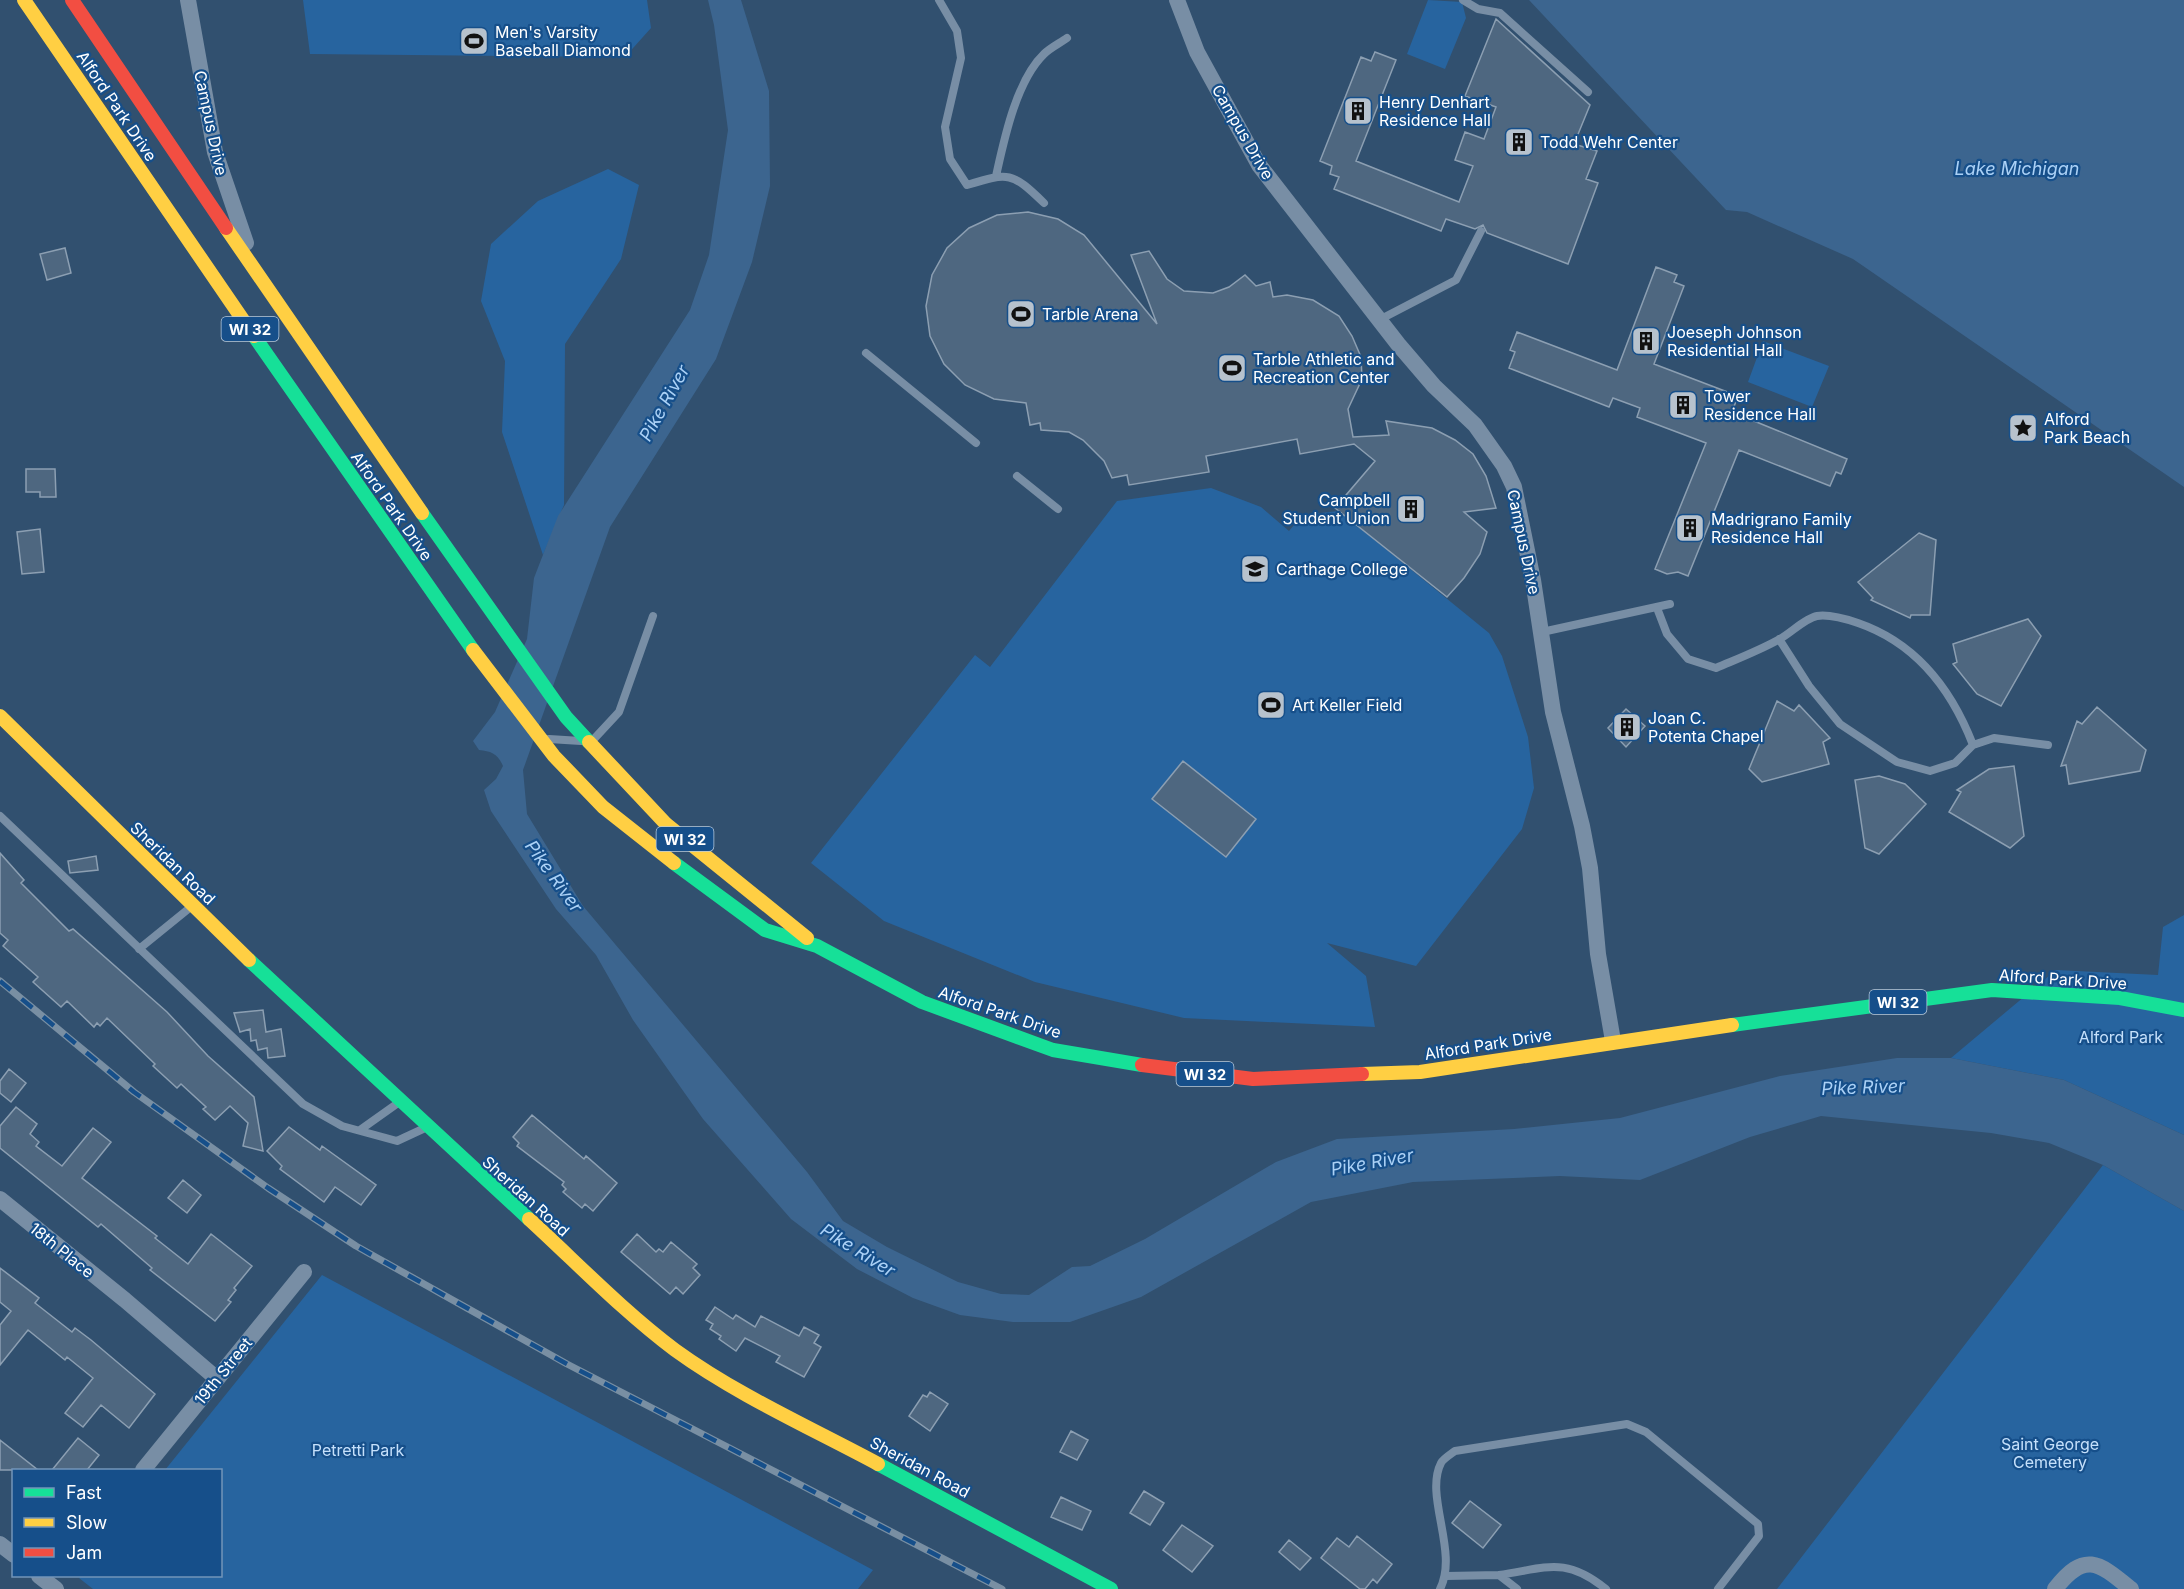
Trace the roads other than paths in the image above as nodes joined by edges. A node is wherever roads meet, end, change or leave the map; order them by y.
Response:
1 (24, 0) edge
2 (72, 0) edge
3 (188, 0) edge
4 (939, 0) edge
5 (1177, 0) edge
6 (1463, 0) edge
7 (1067, 38) dead end
8 (1588, 92) dead end
9 (996, 176) junction
10 (1044, 203) dead end
11 (1481, 231) dead end
12 (258, 277) junction
13 (1379, 320) junction
14 (866, 353) dead end
15 (976, 443) dead end
16 (1017, 476) dead end
17 (1058, 509) dead end
18 (1670, 604) dead end
19 (1657, 608) junction
20 (652, 616) dead end
21 (1542, 633) junction
22 (1779, 639) junction
23 (0, 716) edge
24 (540, 738) junction
25 (590, 742) junction
26 (1973, 745) junction
27 (2048, 745) dead end
28 (0, 816) edge
29 (193, 906) junction
30 (817, 946) junction
31 (139, 949) junction
32 (2184, 1010) edge
33 (1613, 1041) junction
34 (398, 1103) junction
35 (426, 1128) junction
36 (360, 1130) junction
37 (0, 1199) edge
38 (304, 1272) dead end
39 (216, 1378) junction
40 (144, 1469) edge
41 (0, 1544) edge
42 (12, 1553) edge
43 (1499, 1575) junction
44 (1446, 1576) junction
45 (1111, 1589) edge
46 (1440, 1589) edge
47 (1517, 1589) edge
48 (1606, 1589) edge
49 (1718, 1589) edge
50 (2055, 1589) edge
51 (2131, 1589) edge

1 - 24 main road, Alford Park Drive / WI 32
2 - 12 main road, Alford Park Drive / WI 32
3 - 12 street, Campus Drive
4 - 9 lane
5 - 13 street, Campus Drive
6 - 8 lane
7 - 9 lane
9 - 10 lane
11 - 13 lane
12 - 25 main road, Alford Park Drive / WI 32
13 - 21 street, Campus Drive
14 - 15 lane
16 - 17 lane
18 - 19 lane
19 - 21 lane
19 - 22 lane
20 - 25 lane
21 - 33 street, Campus Drive
22 - 26 lane
22 - 26 lane
23 - 29 main road, Sheridan Road
24 - 25 lane
24 - 30 main road, Alford Park Drive / WI 32
25 - 30 main road, Alford Park Drive / WI 32
26 - 27 lane
28 - 31 lane
29 - 31 lane
29 - 34 main road, Sheridan Road
30 - 33 main road, Alford Park Drive / WI 32
31 - 36 lane
32 - 33 main road, Alford Park Drive / WI 32
34 - 35 main road, Sheridan Road
34 - 36 lane
35 - 36 lane
35 - 45 main road, Sheridan Road
37 - 39 street, 18th Place
38 - 39 street, 19th Street
39 - 40 street, 19th Street
41 - 42 street
43 - 44 lane
43 - 47 lane
43 - 48 lane
44 - 46 lane
44 - 49 lane
50 - 51 street

